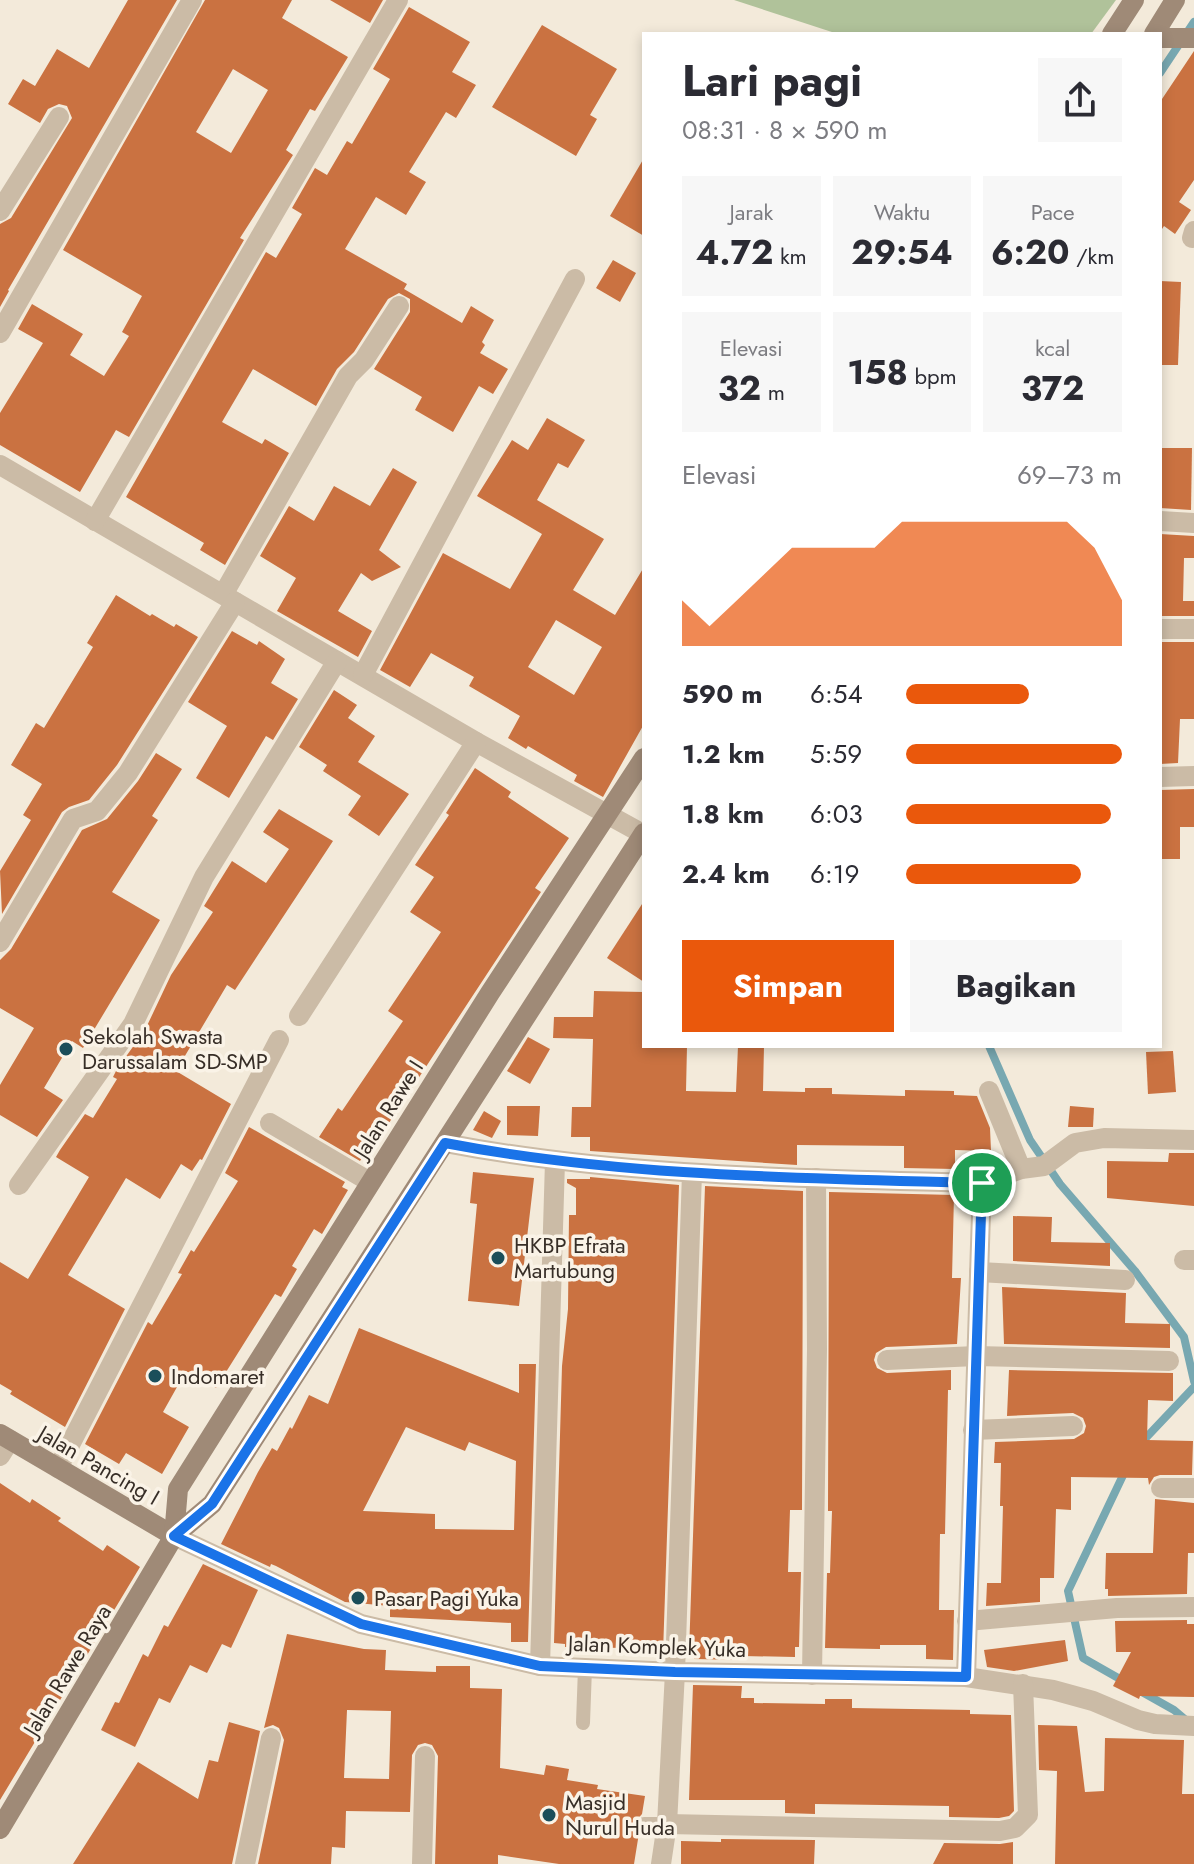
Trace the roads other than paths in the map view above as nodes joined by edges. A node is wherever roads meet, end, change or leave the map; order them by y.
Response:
1 (192, 0) edge
2 (398, 0) edge
3 (1134, 0) edge
4 (1175, 0) edge
5 (1113, 32) edge
6 (1170, 37) edge
7 (59, 117) dead end
8 (0, 211) edge
9 (575, 279) dead end
10 (399, 306) dead end
11 (0, 333) edge
12 (0, 465) edge
13 (95, 521) junction
14 (1162, 521) edge
15 (1194, 523) edge
16 (230, 598) junction
17 (1162, 629) edge
18 (1194, 629) edge
19 (337, 661) junction
20 (363, 675) junction
21 (476, 742) junction
22 (642, 761) edge
23 (1194, 776) edge
24 (1162, 777) edge
25 (607, 815) junction
26 (642, 833) edge
27 (642, 837) edge
28 (0, 942) edge
29 (299, 1016) dead end
30 (279, 1040) dead end
31 (989, 1091) dead end
32 (270, 1123) dead end
33 (1194, 1140) edge
34 (445, 1143) junction
35 (555, 1161) junction
36 (1021, 1169) junction
37 (692, 1173) junction
38 (816, 1178) junction
39 (370, 1182) junction
40 (982, 1183) junction
41 (19, 1185) dead end
42 (979, 1272) junction
43 (1125, 1280) dead end
44 (976, 1356) junction
45 (887, 1360) dead end
46 (1169, 1361) dead end
47 (1073, 1426) dead end
48 (973, 1430) junction
49 (3, 1444) edge
50 (58, 1468) junction
51 (1161, 1488) dead end
52 (1194, 1488) edge
53 (174, 1536) junction
54 (1194, 1607) edge
55 (967, 1621) junction
56 (540, 1666) junction
57 (585, 1668) junction
58 (675, 1672) junction
59 (812, 1675) junction
60 (966, 1677) junction
61 (1023, 1684) junction
62 (583, 1723) dead end
63 (1194, 1726) edge
64 (271, 1738) dead end
65 (425, 1756) dead end
66 (644, 1824) dead end
67 (667, 1824) junction
68 (0, 1829) edge
69 (245, 1864) edge
70 (422, 1864) edge
71 (661, 1864) edge

1 - 11 street
2 - 13 street
3 - 5 main road
4 - 6 main road
7 - 8 street
9 - 20 street
10 - 16 street
12 - 13 street
13 - 16 street
14 - 15 street
16 - 19 street
16 - 28 street
17 - 18 street
19 - 20 street
19 - 41 street
20 - 21 street
21 - 25 street
21 - 29 street
22 - 25 main road, Jalan Rawe I
23 - 24 street
25 - 26 street
25 - 39 main road, Jalan Rawe I
27 - 34 main road
30 - 50 street
31 - 36 street
32 - 39 street
33 - 36 street
34 - 35 street
34 - 53 main road
35 - 37 street
35 - 56 street
36 - 40 street
37 - 38 street
37 - 58 street
38 - 40 street
38 - 59 street
39 - 53 main road, Jalan Rawe I
40 - 42 street
42 - 43 street
42 - 44 street
44 - 45 street
44 - 46 street
44 - 48 street
47 - 48 street
48 - 55 street
49 - 50 main road, Jalan Pancing I
50 - 53 main road, Jalan Pancing I
51 - 52 street
53 - 56 street, Jalan Komplek Yuka
53 - 68 main road, Jalan Rawe Raya
54 - 55 street
55 - 60 street
56 - 57 street, Jalan Komplek Yuka
57 - 58 street, Jalan Komplek Yuka
57 - 62 lane
58 - 59 street, Jalan Komplek Yuka
58 - 67 street
59 - 60 street, Jalan Komplek Yuka
60 - 61 street, Jalan Komplek Yuka
61 - 63 street, Jalan Komplek Yuka
61 - 67 street
64 - 69 street
65 - 70 street
66 - 67 lane
67 - 71 street

